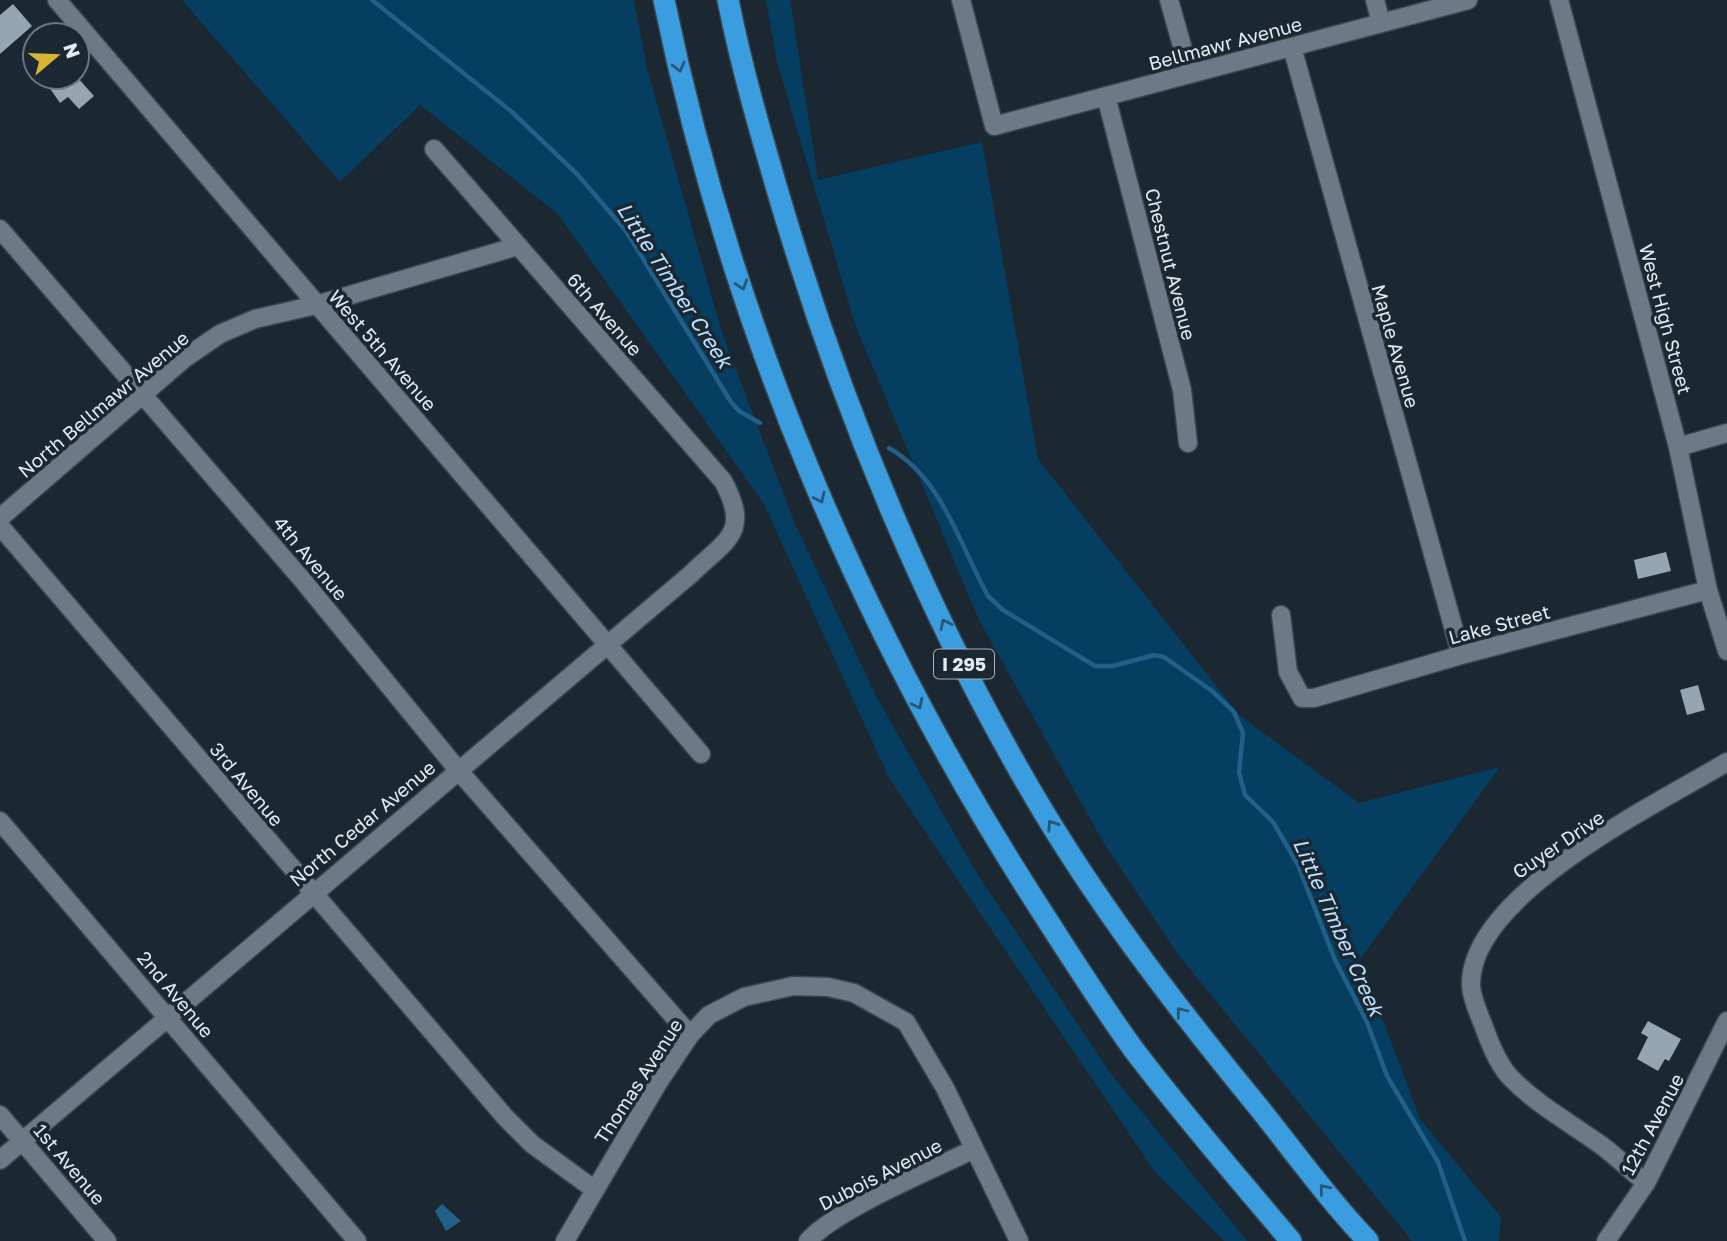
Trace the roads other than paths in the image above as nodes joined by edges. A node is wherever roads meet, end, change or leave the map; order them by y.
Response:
1 (57, 0) edge
2 (664, 0) edge
3 (728, 0) edge
4 (961, 0) edge
5 (1169, 0) edge
6 (1375, 0) edge
7 (1468, 0) edge
8 (1559, 0) edge
9 (1381, 23) junction
10 (1292, 47) junction
11 (1189, 74) junction
12 (1106, 96) junction
13 (434, 149) dead end
14 (0, 229) edge
15 (518, 246) junction
16 (316, 305) junction
17 (144, 394) junction
18 (1727, 433) edge
19 (1188, 443) dead end
20 (1678, 447) junction
21 (736, 511) joint
22 (0, 519) edge
23 (0, 526) edge
24 (1708, 590) junction
25 (1281, 615) dead end
26 (608, 645) junction
27 (1727, 650) edge
28 (1461, 655) junction
29 (701, 754) dead end
30 (1727, 762) edge
31 (458, 770) junction
32 (0, 821) edge
33 (312, 893) junction
34 (168, 1016) junction
35 (1727, 1021) edge
36 (690, 1035) junction
37 (0, 1115) edge
38 (22, 1141) junction
39 (974, 1149) junction
40 (0, 1160) edge
41 (1646, 1184) junction
42 (595, 1190) junction
43 (107, 1241) edge
44 (357, 1241) edge
45 (565, 1241) edge
46 (808, 1241) edge
47 (1018, 1241) edge
48 (1291, 1241) edge
49 (1368, 1241) edge
50 (1606, 1241) edge

1 - 16 street, West 5th Avenue
2 -> 48 highway, I 295
49 -> 3 highway, I 295
4 - 12 street, Bellmawr Avenue
5 - 11 street
6 - 9 street
7 - 9 street, Bellmawr Avenue
8 - 20 street, West High Street
9 - 10 street, Bellmawr Avenue
10 - 11 street, Bellmawr Avenue
10 - 28 street, Maple Avenue
11 - 12 street, Bellmawr Avenue
12 - 19 street, Chestnut Avenue
13 - 15 street, 6th Avenue
14 - 17 street, 4th Avenue
15 - 16 street, North Bellmawr Avenue
15 - 21 street, 6th Avenue
16 - 17 street, North Bellmawr Avenue
16 - 26 street, West 5th Avenue
17 - 22 street, North Bellmawr Avenue
17 - 31 street, 4th Avenue
18 - 20 street
20 - 24 street, West High Street
21 - 26 street, North Cedar Avenue
23 - 33 street, 3rd Avenue
24 - 27 street, West High Street
24 - 28 street, Lake Street
25 - 28 street, Lake Street
26 - 29 street, West 5th Avenue
26 - 31 street, North Cedar Avenue
30 - 41 street, Guyer Drive
31 - 33 street, North Cedar Avenue
31 - 36 street, 4th Avenue
32 - 34 street, 2nd Avenue
33 - 34 street, North Cedar Avenue
33 - 42 street, 3rd Avenue
34 - 38 street, North Cedar Avenue
34 - 44 street, 2nd Avenue
35 - 41 street, 12th Avenue
36 - 39 street, Thomas Avenue
36 - 42 street, Thomas Avenue
37 - 38 street, 1st Avenue
38 - 40 street, North Cedar Avenue
38 - 43 street, 1st Avenue
39 - 46 street, Dubois Avenue
39 - 47 street, Thomas Avenue
41 - 50 street, 12th Avenue
42 - 45 street, Thomas Avenue

